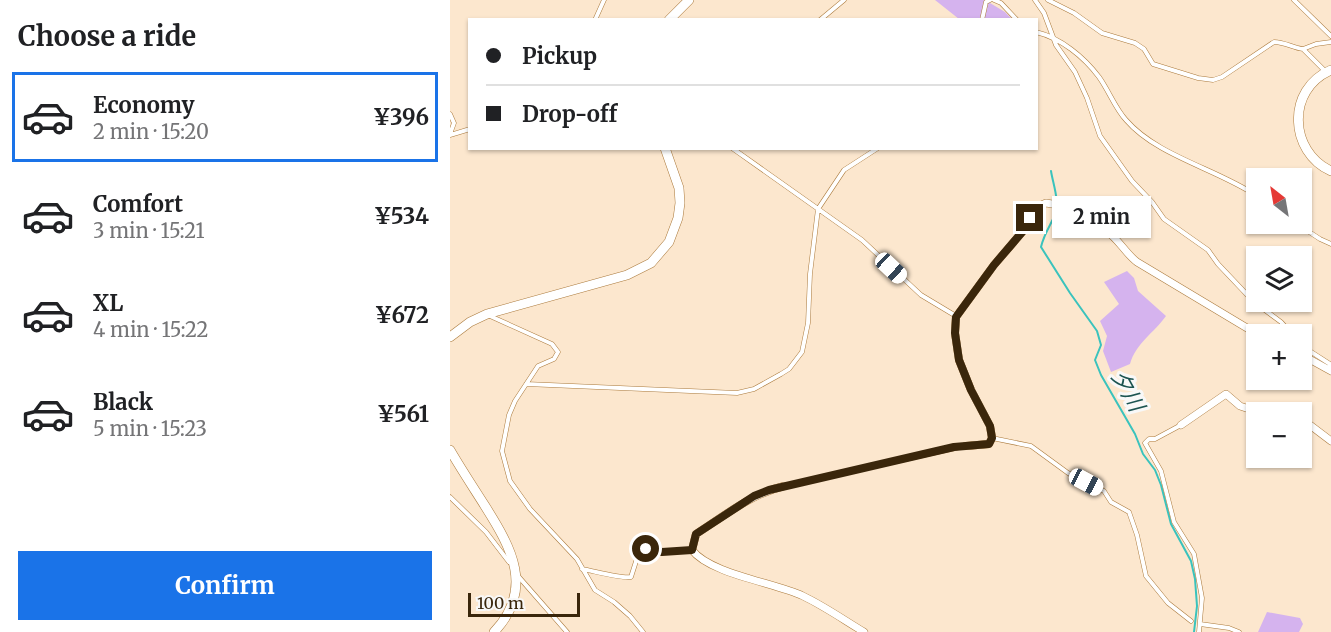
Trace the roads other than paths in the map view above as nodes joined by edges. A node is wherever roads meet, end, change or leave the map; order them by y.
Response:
1 (604, 0) edge
2 (689, 0) edge
3 (844, 0) edge
4 (992, 0) edge
5 (1035, 0) edge
6 (1048, 0) edge
7 (1294, 0) edge
8 (596, 18) edge
9 (671, 18) edge
10 (822, 18) edge
11 (982, 18) edge
12 (1015, 18) edge
13 (1038, 32) edge
14 (1053, 36) junction
15 (1331, 36) edge
16 (1331, 42) edge
17 (1303, 48) junction
18 (1328, 72) edge
19 (450, 114) edge
20 (468, 130) edge
21 (450, 134) edge
22 (666, 150) edge
23 (735, 150) edge
24 (875, 150) edge
25 (1331, 171) edge
26 (1246, 188) edge
27 (818, 209) junction
28 (1312, 234) edge
29 (1331, 244) edge
30 (487, 314) junction
31 (956, 317) junction
32 (1283, 324) edge
33 (1246, 327) edge
34 (450, 337) edge
35 (1312, 352) edge
36 (1312, 360) edge
37 (1330, 370) edge
38 (526, 384) junction
39 (1246, 408) edge
40 (1181, 426) joint
41 (1312, 427) edge
42 (992, 438) junction
43 (1331, 441) edge
44 (966, 446) joint
45 (450, 450) edge
46 (784, 486) joint
47 (450, 497) edge
48 (692, 550) junction
49 (582, 569) junction
50 (516, 573) junction
51 (1191, 621) dead end
52 (1200, 624) junction
53 (494, 632) edge
54 (567, 632) edge
55 (643, 632) edge
56 (864, 632) edge
57 (1199, 632) edge
58 (1239, 632) edge

1 - 8 lane
2 - 9 street
3 - 10 lane
4 - 11 lane
4 - 12 lane
5 - 14 lane
6 - 17 lane
7 - 15 lane
13 - 14 lane
14 - 26 lane
14 - 32 lane
16 - 17 lane
17 - 18 lane
18 - 25 street
19 - 21 lane
20 - 21 lane
22 - 30 street
23 - 27 lane
24 - 27 lane
27 - 31 lane
27 - 38 lane
28 - 29 lane
30 - 34 street
30 - 38 lane
31 - 33 street
31 - 42 street
35 - 37 lane
36 - 37 street
38 - 49 lane
39 - 40 street
40 - 52 lane
41 - 43 street
42 - 44 street
42 - 51 lane
44 - 46 lane
45 - 50 street
46 - 48 street
47 - 50 lane
48 - 49 lane
48 - 56 street
49 - 55 lane
50 - 53 street
50 - 54 lane
52 - 57 lane
52 - 58 lane

